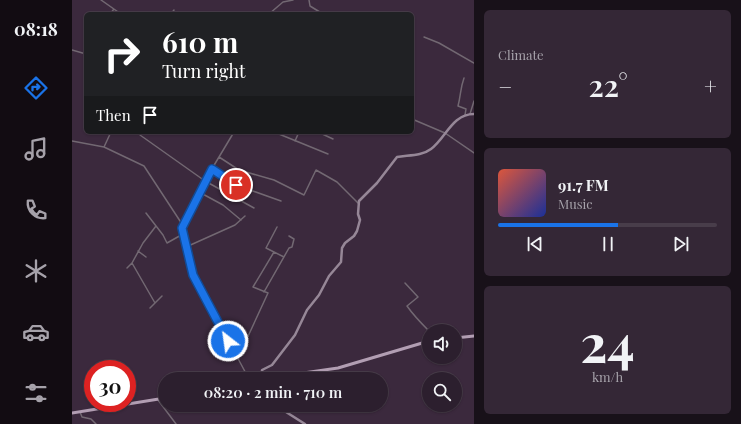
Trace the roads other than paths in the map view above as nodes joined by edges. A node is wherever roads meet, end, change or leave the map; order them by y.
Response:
1 (101, 0) edge
2 (293, 0) edge
3 (309, 0) edge
4 (114, 9) junction
5 (112, 12) edge
6 (118, 12) edge
7 (271, 12) edge
8 (320, 12) edge
9 (424, 37) dead end
10 (72, 50) edge
11 (84, 54) edge
12 (474, 63) edge
13 (464, 78) dead end
14 (474, 101) edge
15 (470, 114) junction
16 (474, 114) edge
17 (465, 115) junction
18 (414, 120) edge
19 (445, 133) junction
20 (110, 134) edge
21 (233, 134) edge
22 (279, 134) edge
23 (298, 134) edge
24 (322, 134) edge
25 (140, 135) dead end
26 (333, 139) dead end
27 (72, 141) edge
28 (295, 141) junction
29 (104, 147) junction
30 (474, 153) edge
31 (328, 154) dead end
32 (219, 157) junction
33 (212, 169) junction
34 (205, 180) junction
35 (200, 192) junction
36 (281, 201) dead end
37 (358, 203) junction
38 (254, 208) dead end
39 (146, 213) dead end
40 (245, 216) dead end
41 (241, 220) junction
42 (156, 226) junction
43 (277, 227) dead end
44 (182, 228) junction
45 (184, 233) junction
46 (289, 236) dead end
47 (186, 247) junction
48 (138, 251) junction
49 (274, 252) junction
50 (146, 257) dead end
51 (284, 257) junction
52 (132, 263) junction
53 (127, 268) dead end
54 (405, 282) dead end
55 (264, 292) junction
56 (162, 296) dead end
57 (155, 303) junction
58 (150, 308) dead end
59 (424, 324) edge
60 (474, 336) edge
61 (462, 337) edge
62 (422, 343) edge
63 (238, 358) junction
64 (245, 372) edge
65 (262, 372) edge
66 (310, 372) edge
67 (158, 400) edge
68 (80, 412) junction
69 (167, 412) edge
70 (286, 412) edge
71 (72, 413) edge
72 (303, 423) edge
73 (96, 424) edge
74 (176, 424) edge

1 - 4 street
2 - 7 street
3 - 8 street
4 - 5 street
4 - 6 street
9 - 12 street
10 - 11 street
13 - 17 street
14 - 15 street
15 - 16 street
15 - 17 street
17 - 19 street
18 - 19 street
19 - 30 street
19 - 37 street
20 - 29 street
21 - 32 street
22 - 28 street
23 - 28 street
24 - 26 street
25 - 34 street
27 - 29 street
28 - 31 street
29 - 44 street
32 - 33 street
32 - 37 street
33 - 34 street
33 - 36 street
34 - 35 street
34 - 38 street
35 - 41 street
35 - 44 street
37 - 65 street
39 - 42 street
40 - 41 street
41 - 47 street
42 - 45 street
42 - 48 street
43 - 49 street
44 - 45 street
45 - 47 street
46 - 51 street
47 - 63 street
48 - 50 street
48 - 52 street
49 - 51 street
49 - 55 street
51 - 55 street
52 - 53 street
52 - 57 street
54 - 59 street
55 - 63 street
56 - 57 street
57 - 58 street
60 - 61 main road
62 - 66 main road
63 - 64 street
67 - 68 main road
68 - 71 main road
68 - 73 street
69 - 74 street
70 - 72 street

